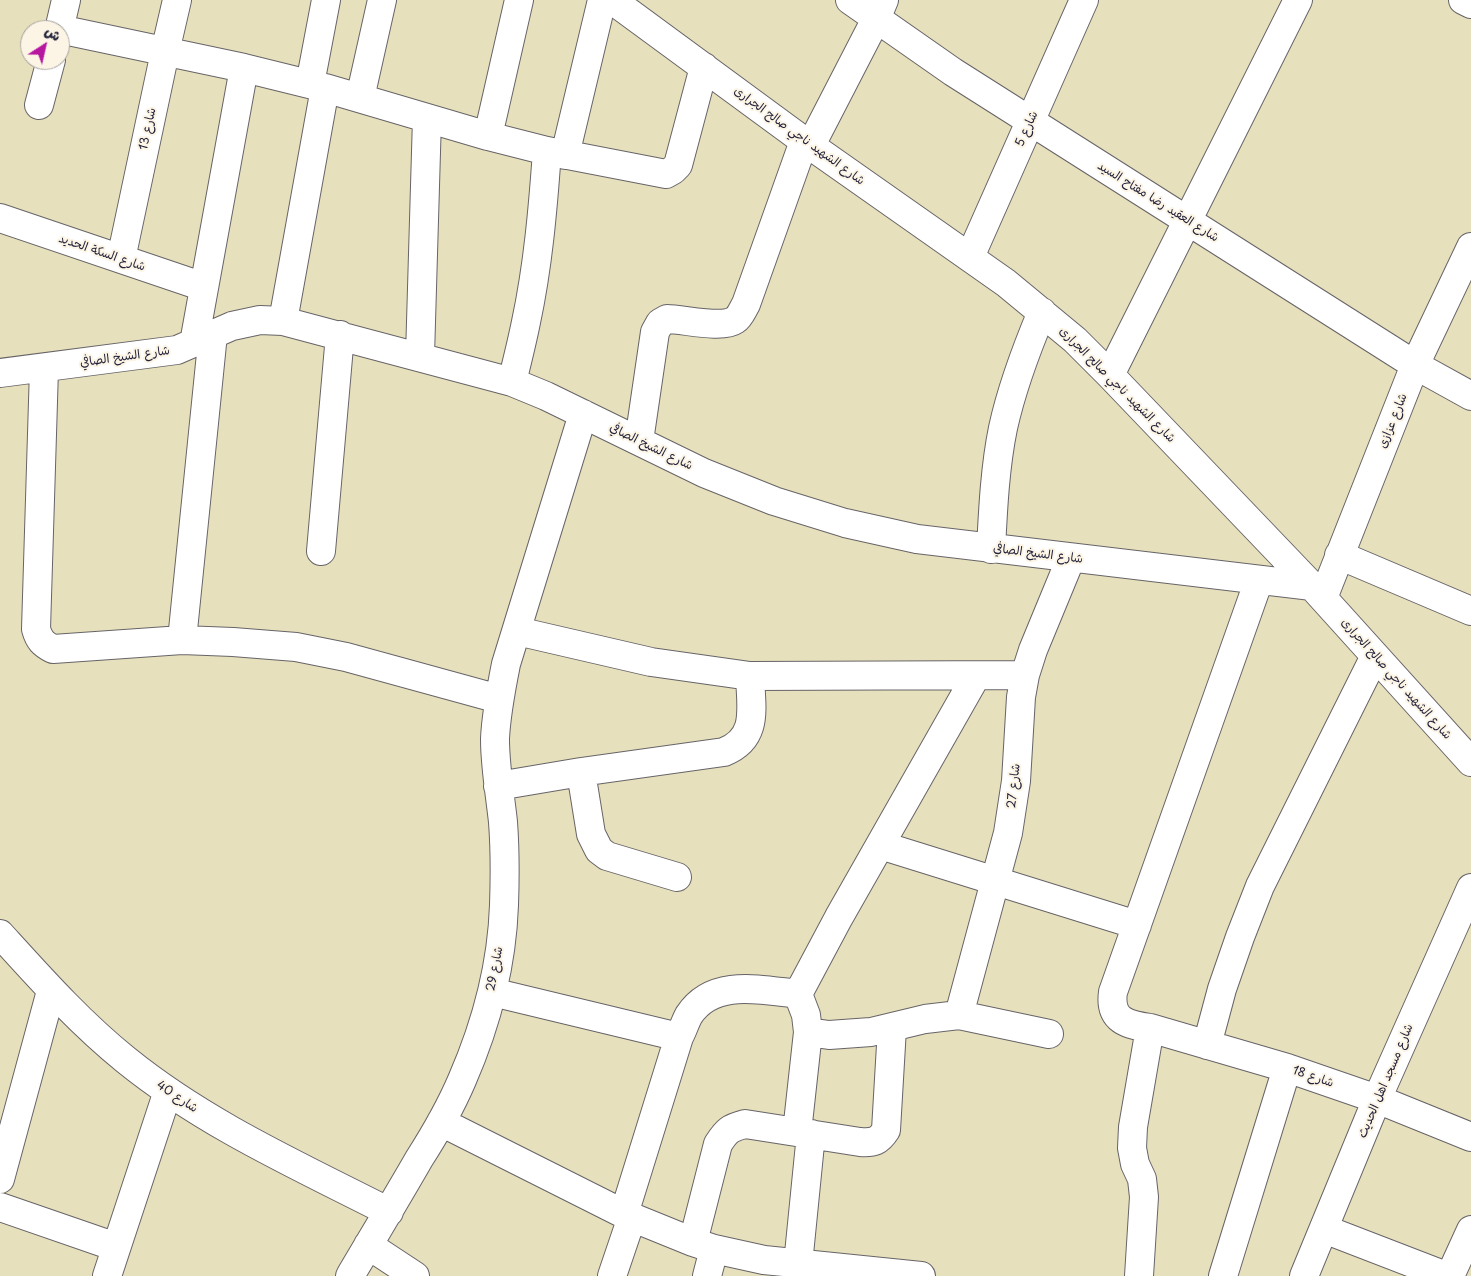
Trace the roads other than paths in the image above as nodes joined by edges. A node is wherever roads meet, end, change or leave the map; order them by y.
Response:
1 (66, 0) edge
2 (177, 0) edge
3 (326, 0) edge
4 (382, 0) edge
5 (519, 0) edge
6 (602, 0) edge
7 (612, 0) edge
8 (850, 0) edge
9 (1084, 0) edge
10 (1298, 0) edge
11 (1463, 0) edge
12 (1471, 4) edge
13 (880, 10) edge
14 (61, 20) edge
15 (70, 31) edge
16 (164, 52) junction
17 (704, 67) junction
18 (244, 68) junction
19 (48, 70) edge
20 (318, 86) junction
21 (360, 98) junction
22 (39, 105) dead end
23 (427, 118) junction
24 (1031, 121) junction
25 (488, 136) junction
26 (807, 143) junction
27 (556, 153) junction
28 (0, 218) edge
29 (1188, 220) junction
30 (1470, 251) edge
31 (970, 257) junction
32 (121, 259) junction
33 (204, 287) junction
34 (1042, 312) junction
35 (283, 321) junction
36 (340, 335) junction
37 (204, 339) junction
38 (420, 356) junction
39 (1415, 365) junction
40 (44, 368) junction
41 (0, 373) edge
42 (1110, 375) junction
43 (512, 382) junction
44 (1471, 396) edge
45 (583, 414) junction
46 (639, 441) junction
47 (991, 549) junction
48 (321, 551) dead end
49 (1339, 555) junction
50 (1071, 558) junction
51 (1259, 580) junction
52 (1318, 592) junction
53 (1471, 611) edge
54 (517, 631) junction
55 (182, 640) junction
56 (1375, 656) junction
57 (1025, 675) junction
58 (750, 676) junction
59 (976, 676) junction
60 (499, 699) junction
61 (1471, 762) edge
62 (581, 772) junction
63 (498, 786) junction
64 (880, 845) junction
65 (677, 877) dead end
66 (994, 881) junction
67 (1471, 888) edge
68 (1137, 925) junction
69 (0, 934) edge
70 (51, 991) junction
71 (492, 992) junction
72 (798, 994) junction
73 (959, 1015) junction
74 (892, 1028) junction
75 (1150, 1028) junction
76 (808, 1032) junction
77 (1049, 1034) dead end
78 (679, 1037) junction
79 (1207, 1045) junction
80 (1287, 1068) junction
81 (168, 1091) junction
82 (1377, 1099) junction
83 (442, 1122) junction
84 (804, 1133) junction
85 (1471, 1136) edge
86 (0, 1179) edge
87 (0, 1207) edge
88 (389, 1212) junction
89 (628, 1216) junction
90 (1324, 1229) junction
91 (1471, 1230) edge
92 (368, 1245) junction
93 (704, 1246) junction
94 (116, 1247) junction
95 (798, 1264) junction
96 (107, 1276) edge
97 (350, 1276) edge
98 (415, 1276) edge
99 (612, 1276) edge
100 (707, 1276) edge
101 (921, 1276) edge
102 (1139, 1276) edge
103 (1223, 1276) edge
104 (1304, 1276) edge
105 (1446, 1276) edge
106 (1450, 1276) edge

1 - 14 street
2 - 16 street, شارع 13
3 - 20 street
4 - 21 street
5 - 25 street
6 - 27 street
7 - 17 street, شارع الشهيد ناجي صالح الجرارى
8 - 13 street, شارع العقيد رضا مفتاح السيد
9 - 24 street, شارع 5
10 - 29 street
11 - 12 street
13 - 24 street, شارع العقيد رضا مفتاح السيد
13 - 26 street
15 - 16 street
16 - 18 street
16 - 32 street, شارع 13
17 - 26 street, شارع الشهيد ناجي صالح الجرارى
17 - 27 street
18 - 20 street
18 - 33 street
19 - 22 street
20 - 21 street
20 - 35 street
21 - 23 street
23 - 25 street
23 - 38 street
24 - 29 street, شارع العقيد رضا مفتاح السيد
24 - 31 street, شارع 5
25 - 27 street
26 - 31 street, شارع الشهيد ناجي صالح الجرارى
26 - 46 street
27 - 43 street
28 - 32 street, شارع السكة الحديد
29 - 39 street, شارع العقيد رضا مفتاح السيد
29 - 42 street
30 - 39 street, شارع عزازى
31 - 34 street, شارع الشهيد ناجي صالح الجرارى
32 - 33 street, شارع السكة الحديد
33 - 37 street
34 - 42 street, شارع الشهيد ناجي صالح الجرارى
34 - 47 street
35 - 36 street, شارع الشيخ الصافي
35 - 37 street, شارع الشيخ الصافي
36 - 38 street, شارع الشيخ الصافي
36 - 48 street
37 - 40 street, شارع الشيخ الصافي
37 - 55 street
38 - 43 street, شارع الشيخ الصافي
39 - 44 street, شارع العقيد رضا مفتاح السيد
39 - 49 street, شارع عزازى
40 - 41 street, شارع الشيخ الصافي
40 - 55 street
42 - 52 street, شارع الشهيد ناجي صالح الجرارى
43 - 45 street, شارع الشيخ الصافي
45 - 46 street, شارع الشيخ الصافي
45 - 54 street, شارع 29
46 - 47 street, شارع الشيخ الصافي
47 - 50 street, شارع الشيخ الصافي
49 - 52 street, شارع عزازى
49 - 53 street
50 - 51 street, شارع الشيخ الصافي
50 - 57 street, شارع 27
51 - 52 street, شارع الشيخ الصافي
51 - 68 street, شارع 18
52 - 56 street, شارع الشهيد ناجي صالح الجرارى
54 - 58 street
54 - 60 street, شارع 29
55 - 60 street
56 - 61 street, شارع الشهيد ناجي صالح الجرارى
56 - 79 street
57 - 59 street
57 - 66 street, شارع 27
58 - 59 street
58 - 62 street
59 - 64 street
60 - 63 street, شارع 29
62 - 63 street
62 - 65 street
63 - 71 street, شارع 29
64 - 66 street
64 - 72 street
66 - 68 street
66 - 73 street, شارع 27
67 - 82 street, شارع مسجد اهل الحديث
68 - 75 street, شارع 18
69 - 70 street, شارع 40
70 - 81 street, شارع 40
70 - 86 street
71 - 78 street
71 - 83 street, شارع 29
72 - 76 street
72 - 78 street
73 - 74 street
73 - 77 street
74 - 76 street
74 - 84 street
75 - 79 street, شارع 18
75 - 102 street
76 - 84 street
78 - 89 street
79 - 80 street, شارع 18
80 - 82 street, شارع 18
80 - 103 street
81 - 88 street, شارع 40
81 - 94 street
82 - 85 street, شارع 18
82 - 90 street, شارع مسجد اهل الحديث
83 - 88 street, شارع 29
83 - 89 street
84 - 93 street
84 - 95 street
87 - 94 street
88 - 92 street, شارع 29
89 - 93 street
89 - 99 street
90 - 104 street, شارع مسجد اهل الحديث
90 - 105 street
91 - 106 street
92 - 97 street, شارع 29
92 - 98 street
93 - 95 street
93 - 100 street
94 - 96 street
95 - 101 street

